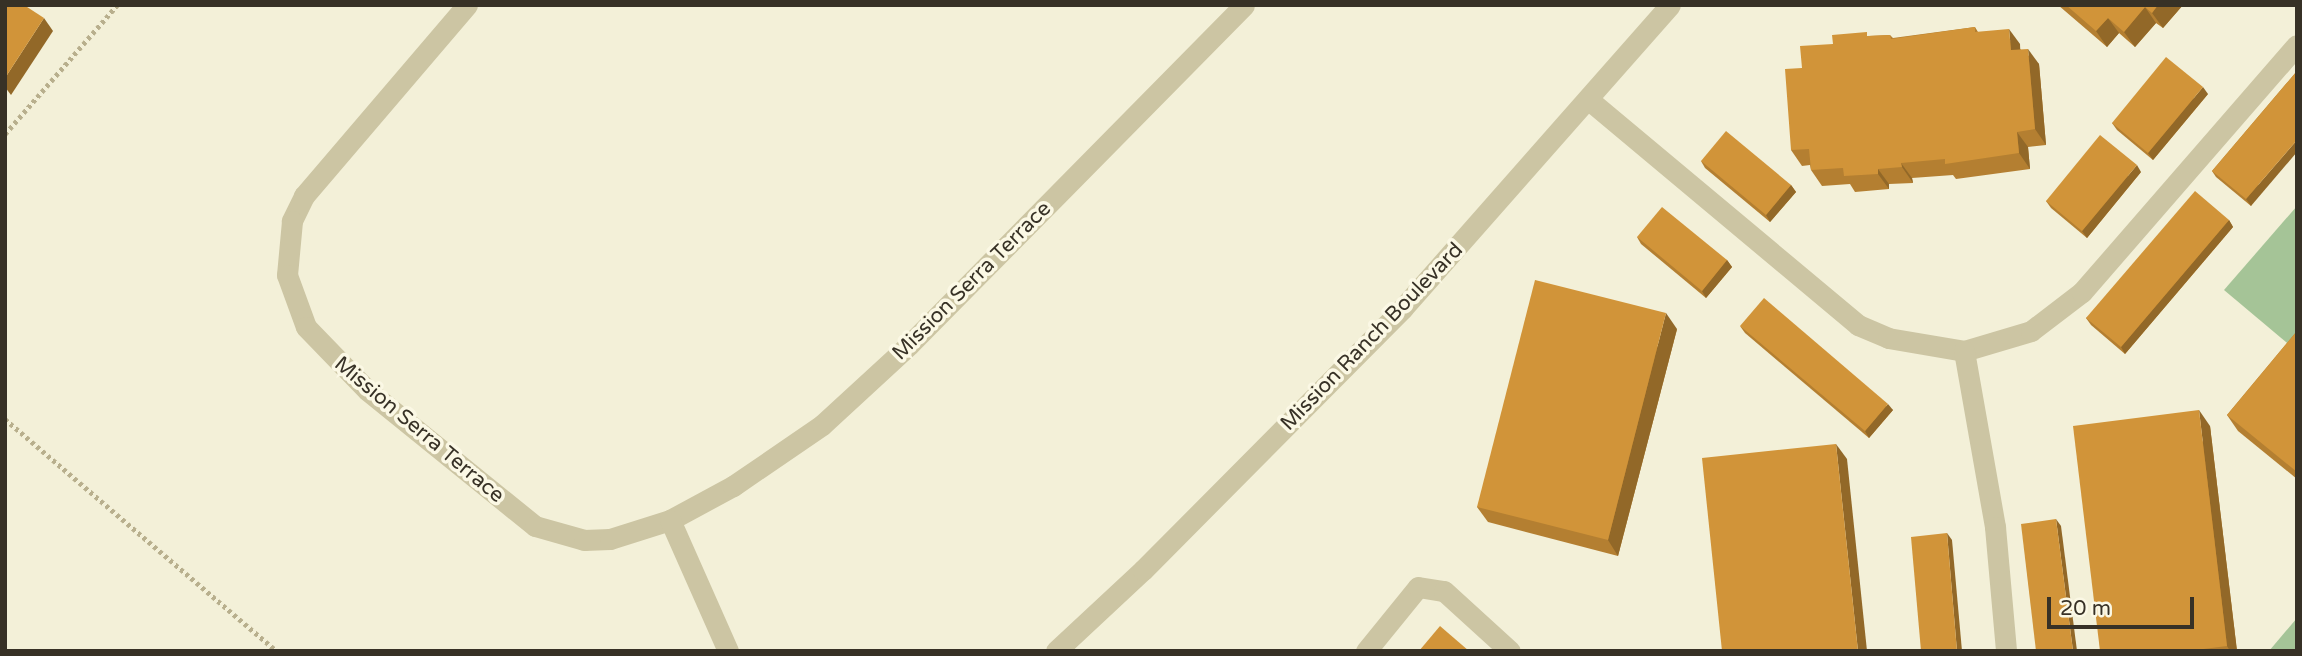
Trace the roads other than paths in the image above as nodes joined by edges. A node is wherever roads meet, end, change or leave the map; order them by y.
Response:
1 (467, 5) edge
2 (1244, 5) edge
3 (1671, 5) edge
4 (2297, 45) edge
5 (1589, 100) junction
6 (1964, 351) junction
7 (670, 520) junction
8 (728, 651) edge
9 (1056, 651) edge
10 (1366, 651) edge
11 (1510, 651) edge
12 (2006, 651) edge

1 - 7 street, Mission Serra Terrace
2 - 7 street, Mission Serra Terrace
3 - 5 street, Mission Ranch Boulevard
4 - 6 street
5 - 6 street
5 - 9 street, Mission Ranch Boulevard
6 - 12 street
7 - 8 street
10 - 11 street

